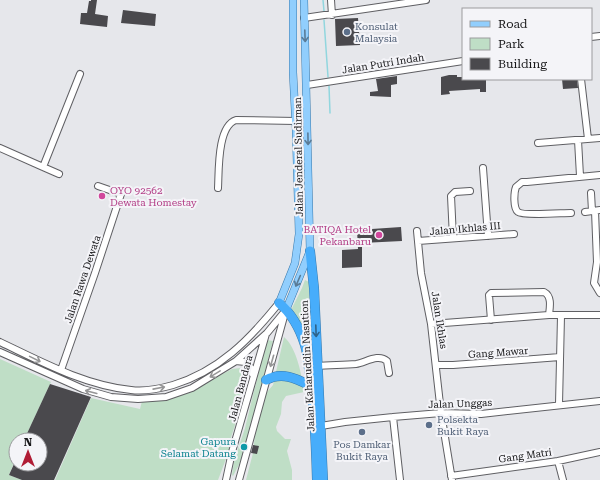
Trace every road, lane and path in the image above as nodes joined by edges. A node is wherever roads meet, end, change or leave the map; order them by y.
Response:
1 (293, 0) edge
2 (304, 0) edge
3 (331, 0) edge
4 (426, 0) edge
5 (332, 15) junction
6 (304, 18) junction
7 (462, 60) edge
8 (293, 72) junction
9 (306, 72) junction
10 (80, 74) dead end
11 (581, 80) edge
12 (307, 84) junction
13 (296, 121) junction
14 (588, 138) junction
15 (600, 138) edge
16 (578, 140) junction
17 (538, 142) dead end
18 (0, 148) edge
19 (43, 167) junction
20 (483, 168) dead end
21 (59, 174) dead end
22 (600, 175) edge
23 (580, 176) junction
24 (98, 186) dead end
25 (218, 188) dead end
26 (470, 191) dead end
27 (591, 193) dead end
28 (593, 211) edge
29 (571, 213) dead end
30 (417, 231) dead end
31 (514, 234) dead end
32 (488, 236) junction
33 (453, 238) junction
34 (418, 242) junction
35 (310, 251) junction
36 (600, 293) edge
37 (283, 307) junction
38 (549, 315) junction
39 (600, 315) edge
40 (562, 316) junction
41 (491, 320) junction
42 (431, 324) junction
43 (267, 333) junction
44 (0, 342) edge
45 (14, 349) junction
46 (0, 352) edge
47 (11, 357) junction
48 (560, 357) junction
49 (236, 361) junction
50 (436, 365) junction
51 (317, 366) junction
52 (61, 370) junction
53 (389, 373) dead end
54 (254, 376) junction
55 (266, 380) junction
56 (311, 386) junction
57 (600, 401) edge
58 (559, 404) junction
59 (441, 413) junction
60 (393, 417) junction
61 (321, 426) junction
62 (319, 447) junction
63 (600, 452) edge
64 (558, 461) junction
65 (452, 478) edge
66 (226, 480) edge
67 (239, 480) edge
68 (317, 480) edge
69 (323, 480) edge
70 (400, 480) edge
71 (563, 480) edge

1 - 8 main road, Jalan Jenderal Sudirman
2 - 6 main road, Jalan Jenderal Sudirman
3 - 5 street
4 - 5 street
5 - 6 street
6 -> 9 main road, Jalan Jenderal Sudirman
7 - 12 street, Jalan Putri Indah
8 - 9 main road
8 - 13 main road, Jalan Jenderal Sudirman
9 - 12 main road, Jalan Jenderal Sudirman
10 - 19 street
11 - 14 street
12 -> 35 main road, Jalan Jenderal Sudirman
13 - 25 street
13 - 37 main road, Jalan Jenderal Sudirman
14 - 15 street
14 - 16 street
16 - 17 street
16 - 23 street
18 - 19 street
19 - 21 street
20 - 32 street
22 - 23 street
23 - 29 street
24 - 52 street, Jalan Rawa Dewata
26 - 33 street
27 - 28 street
28 - 36 street
30 - 34 street, Jalan Ikhlas
31 - 32 street, Jalan Ikhlas III
32 - 33 street, Jalan Ikhlas III
33 - 34 street, Jalan Ikhlas III
34 - 42 street, Jalan Ikhlas
35 -> 37 main road, Jalan Jenderal Sudirman
35 -> 51 highway, Jalan Kaharuddin Nasution
37 - 43 street
37 - 43 street, Jalan Bandara
52 -> 37 street
37 -> 55 street
37 - 56 highway, Jalan Kaharuddin Nasution
38 - 40 street
38 - 41 street
38 - 41 street
39 - 40 street
40 - 48 street
41 - 42 street
42 - 50 street, Jalan Ikhlas
43 - 49 street
43 - 54 street, Jalan Bandara
44 - 45 street
45 - 47 street
45 -> 52 street
46 - 47 street
49 -> 47 street
48 - 50 street, Gang Mawar
48 - 58 street
49 - 54 street
50 - 59 street, Jalan Ikhlas
51 - 53 street
51 - 61 highway, Jalan Kaharuddin Nasution
54 - 66 street, Jalan Bandara
55 - 56 highway
55 - 67 street
56 - 62 highway, Jalan Kaharuddin Nasution
57 - 58 street, Jalan Unggas
58 - 59 street, Jalan Unggas
59 - 60 street, Jalan Unggas
59 - 65 street, Jalan Ikhlas
60 - 61 street, Jalan Unggas
60 - 70 street
61 - 62 highway, Jalan Kaharuddin Nasution
62 - 68 highway, Jalan Kaharuddin Nasution
62 - 69 highway, Jalan Kaharuddin Nasution
63 - 64 street, Gang Matri
64 - 65 street, Gang Matri
64 - 71 street

